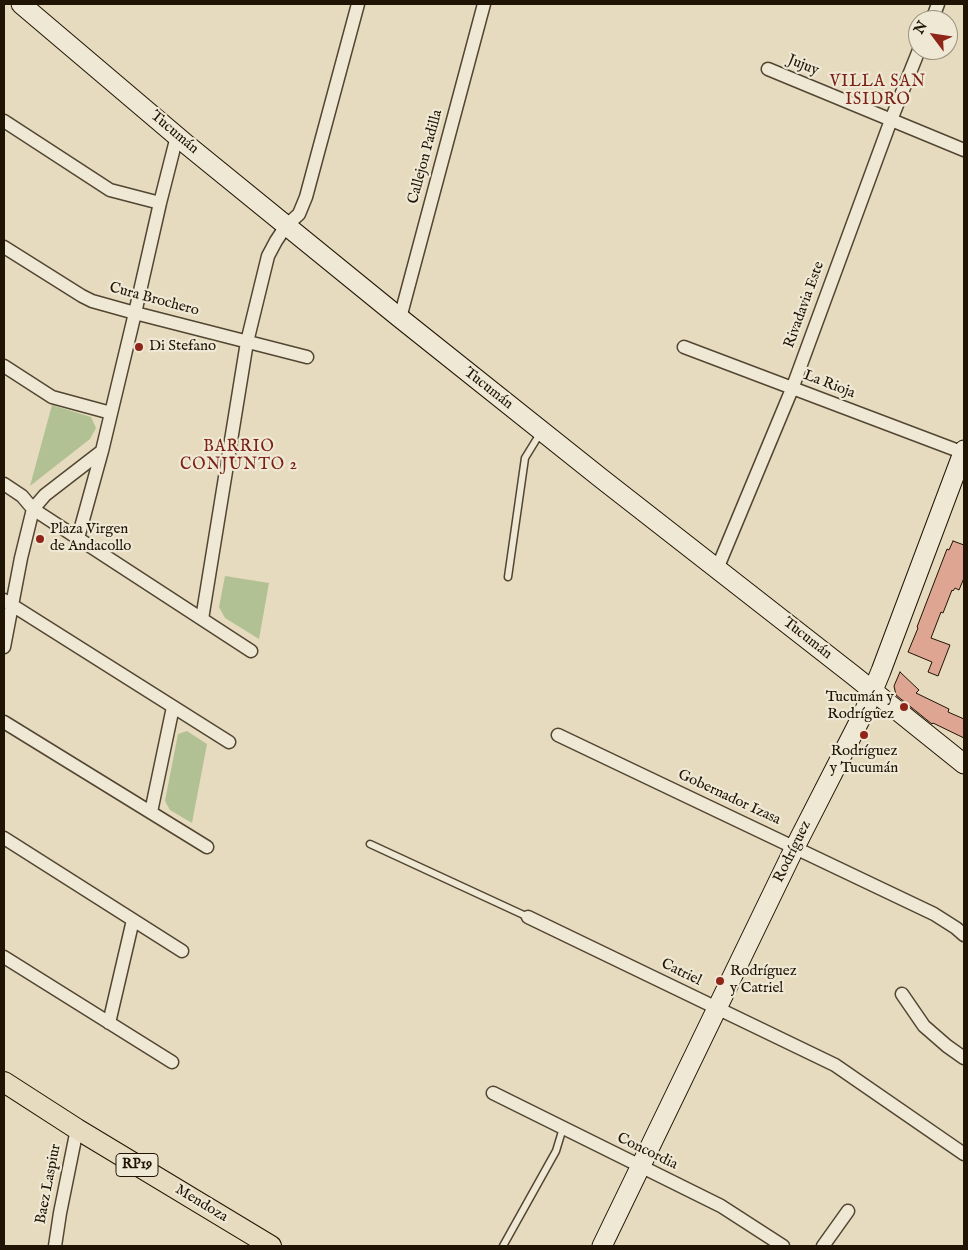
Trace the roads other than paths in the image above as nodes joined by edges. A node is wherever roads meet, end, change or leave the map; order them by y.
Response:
1 (21, 4) edge
2 (358, 4) edge
3 (484, 4) edge
4 (915, 60) edge
5 (768, 70) dead end
6 (891, 120) junction
7 (4, 121) edge
8 (178, 136) junction
9 (964, 150) edge
10 (160, 203) junction
11 (286, 226) junction
12 (4, 247) edge
13 (135, 313) junction
14 (400, 318) junction
15 (247, 342) junction
16 (684, 347) dead end
17 (307, 357) dead end
18 (4, 366) edge
19 (792, 388) junction
20 (111, 413) junction
21 (542, 431) junction
22 (102, 451) junction
23 (964, 452) edge
24 (4, 484) edge
25 (33, 509) junction
26 (78, 538) junction
27 (717, 569) junction
28 (508, 578) dead end
29 (7, 603) edge
30 (202, 619) junction
31 (4, 647) edge
32 (251, 651) dead end
33 (873, 691) junction
34 (173, 707) junction
35 (4, 722) edge
36 (558, 735) dead end
37 (229, 742) dead end
38 (964, 764) edge
39 (151, 812) junction
40 (4, 838) edge
41 (370, 844) dead end
42 (207, 847) dead end
43 (795, 847) junction
44 (528, 917) joint
45 (133, 920) junction
46 (964, 935) edge
47 (182, 951) dead end
48 (4, 957) edge
49 (902, 994) dead end
50 (717, 1008) junction
51 (109, 1023) junction
52 (964, 1058) edge
53 (172, 1062) dead end
54 (4, 1082) edge
55 (493, 1093) dead end
56 (563, 1128) junction
57 (77, 1129) junction
58 (963, 1150) edge
59 (640, 1166) junction
60 (848, 1211) dead end
61 (54, 1246) edge
62 (271, 1246) edge
63 (503, 1246) edge
64 (602, 1246) edge
65 (783, 1246) edge
66 (823, 1246) edge

1 - 8 main road, Tucumán
2 - 11 street
3 - 14 street, Callejon Padilla
4 - 6 street, Rivadavia Este
5 - 6 street, Jujuy
6 - 9 street, Jujuy
6 - 19 street, Rivadavia Este
7 - 10 street
8 - 10 street
8 - 11 main road, Tucumán
10 - 13 street
11 - 14 main road, Tucumán
11 - 15 street
12 - 13 street, Cura Brochero
13 - 15 street, Cura Brochero
13 - 20 street
14 - 21 main road, Tucumán
15 - 17 street, Cura Brochero
15 - 30 street
16 - 19 street, La Rioja
18 - 20 street
19 - 23 street, La Rioja
19 - 27 street, Rivadavia Este
20 - 22 street
21 - 27 main road, Tucumán
21 - 28 lane
22 - 25 street
22 - 26 street
23 - 33 main road, Rodríguez
24 - 25 street
25 - 26 street
25 - 29 street
26 - 30 street
27 - 33 main road, Tucumán
29 - 31 street
29 - 34 street
30 - 32 street
33 - 38 main road, Tucumán
33 - 43 main road, Rodríguez
34 - 37 street
34 - 39 street
35 - 39 street
36 - 43 street, Gobernador Izasa
39 - 42 street
40 - 45 street
41 - 44 lane, Catriel
43 - 46 street, Gobernador Izasa
43 - 50 main road, Rodríguez
44 - 50 street, Catriel
45 - 47 street
45 - 51 street
48 - 51 street
49 - 52 street
50 - 58 street, Catriel
50 - 59 main road, Rodríguez
51 - 53 street
54 - 57 main road, Mendoza / RP19
55 - 56 street, Concordia
56 - 59 street, Concordia
56 - 63 lane
57 - 61 street, Baez Laspiur
57 - 62 main road, Mendoza / RP19
59 - 64 main road, Rodríguez
59 - 65 street, Concordia
60 - 66 street

